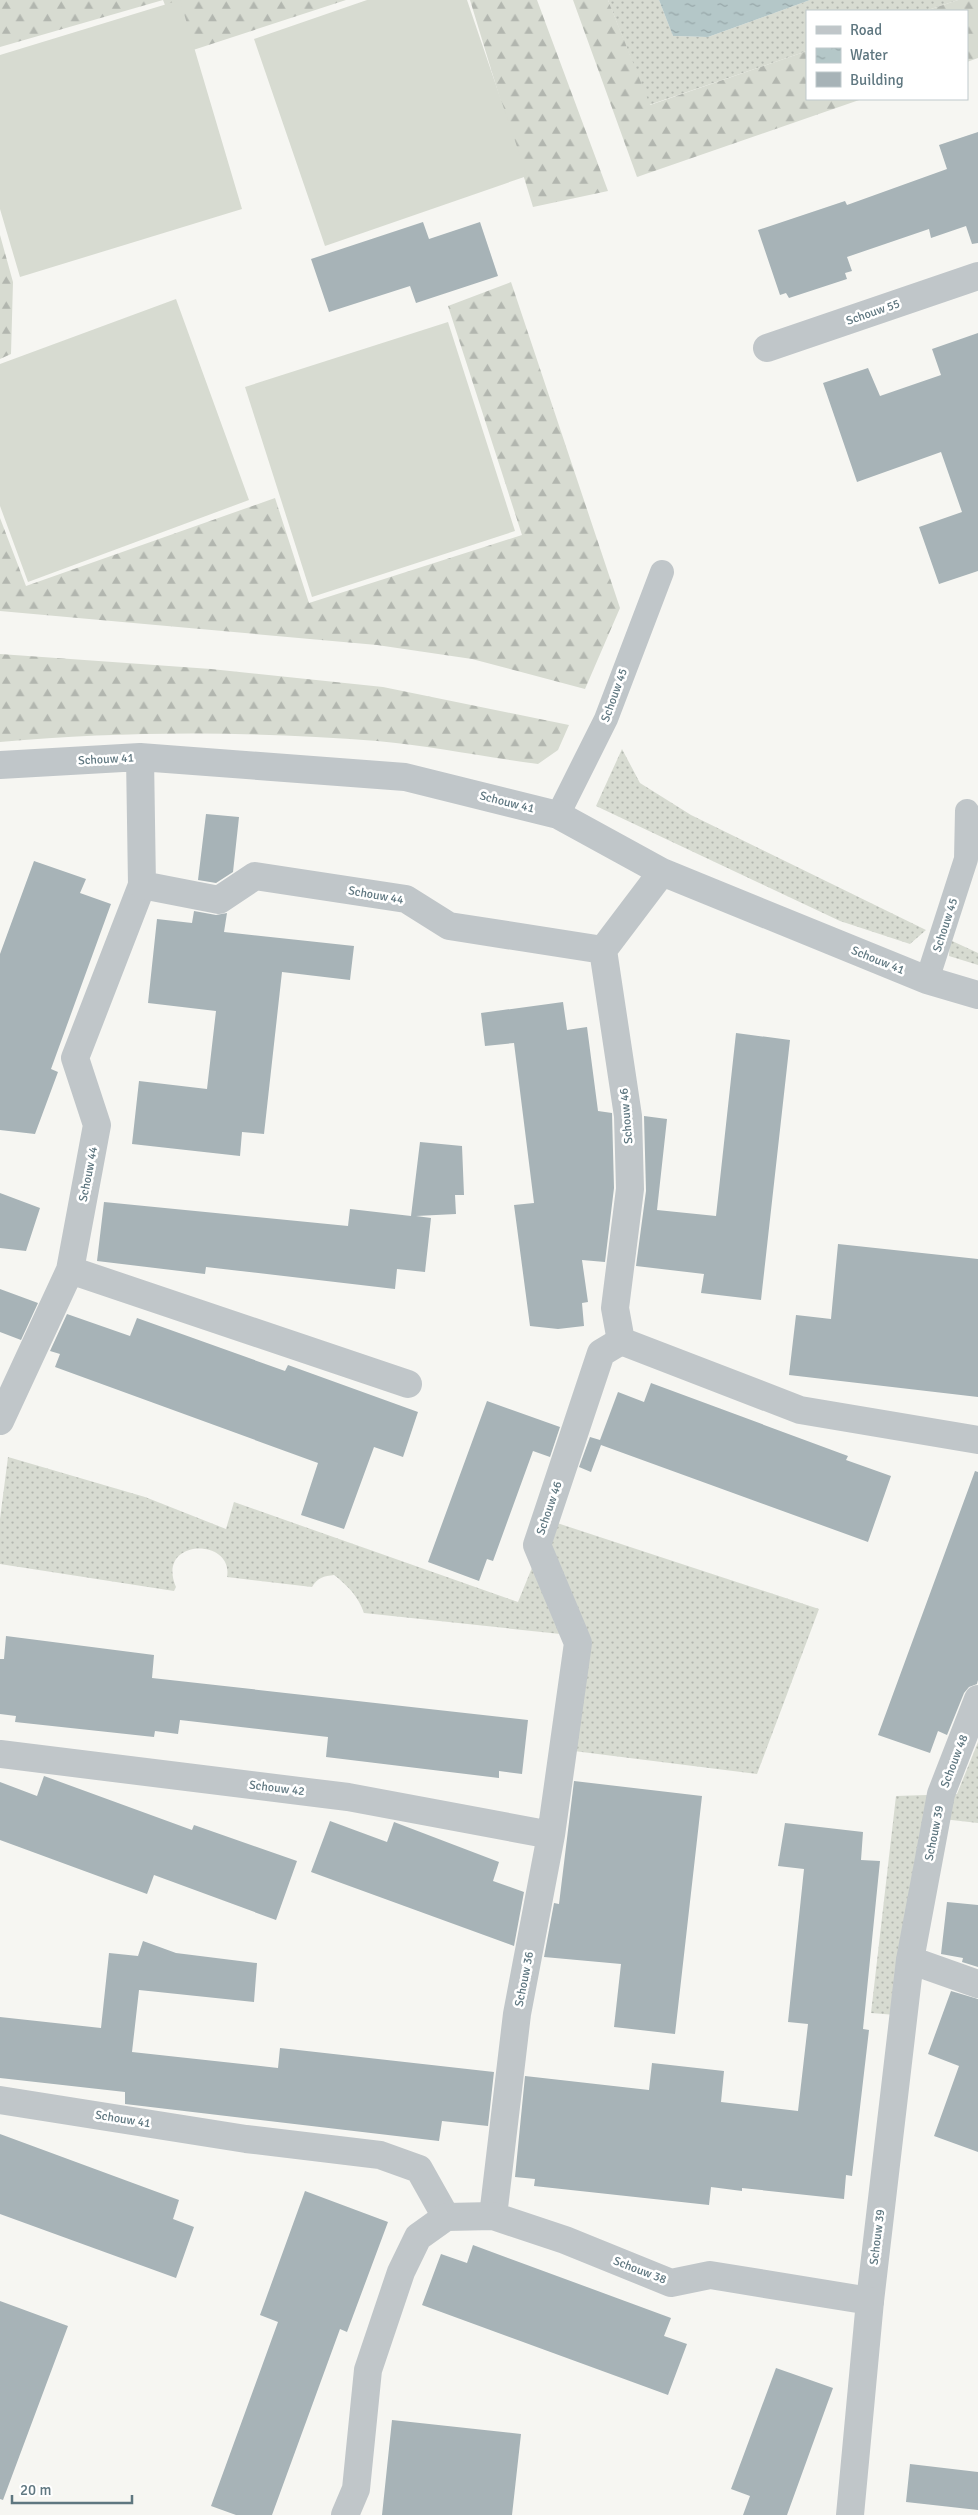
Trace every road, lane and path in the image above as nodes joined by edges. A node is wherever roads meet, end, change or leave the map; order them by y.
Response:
1 (978, 276) edge
2 (767, 348) dead end
3 (662, 572) dead end
4 (140, 757) junction
5 (0, 765) edge
6 (967, 811) dead end
7 (558, 815) junction
8 (662, 872) junction
9 (142, 885) junction
10 (603, 950) junction
11 (927, 980) junction
12 (978, 995) edge
13 (70, 1270) junction
14 (621, 1341) junction
15 (408, 1384) dead end
16 (0, 1421) edge
17 (978, 1440) edge
18 (978, 1699) edge
19 (565, 1743) joint
20 (0, 1754) edge
21 (942, 1794) joint
22 (551, 1835) junction
23 (910, 1960) junction
24 (978, 1984) edge
25 (0, 2100) edge
26 (494, 2216) junction
27 (446, 2217) junction
28 (870, 2301) junction
29 (345, 2515) edge
30 (850, 2515) edge

1 - 2 street, Schouw 55
3 - 7 lane, Schouw 45
4 - 5 street, Schouw 41
4 - 7 street, Schouw 41
4 - 9 street, Schouw 44
6 - 11 lane, Schouw 45
7 - 8 street, Schouw 41
8 - 10 street
8 - 11 street, Schouw 41
9 - 10 street, Schouw 44
9 - 13 street, Schouw 44
10 - 14 street, Schouw 46
11 - 12 street, Schouw 41
13 - 15 street
13 - 16 street, Schouw 44
14 - 17 street
14 - 19 street, Schouw 46
18 - 21 street, Schouw 48
19 - 22 street, Schouw 36
20 - 22 street, Schouw 42
21 - 23 street, Schouw 39
22 - 26 street, Schouw 36
23 - 24 street
23 - 28 street, Schouw 39
25 - 27 street, Schouw 41
26 - 27 street, Schouw 38
26 - 28 street, Schouw 38
27 - 29 street
28 - 30 street, Schouw 39

